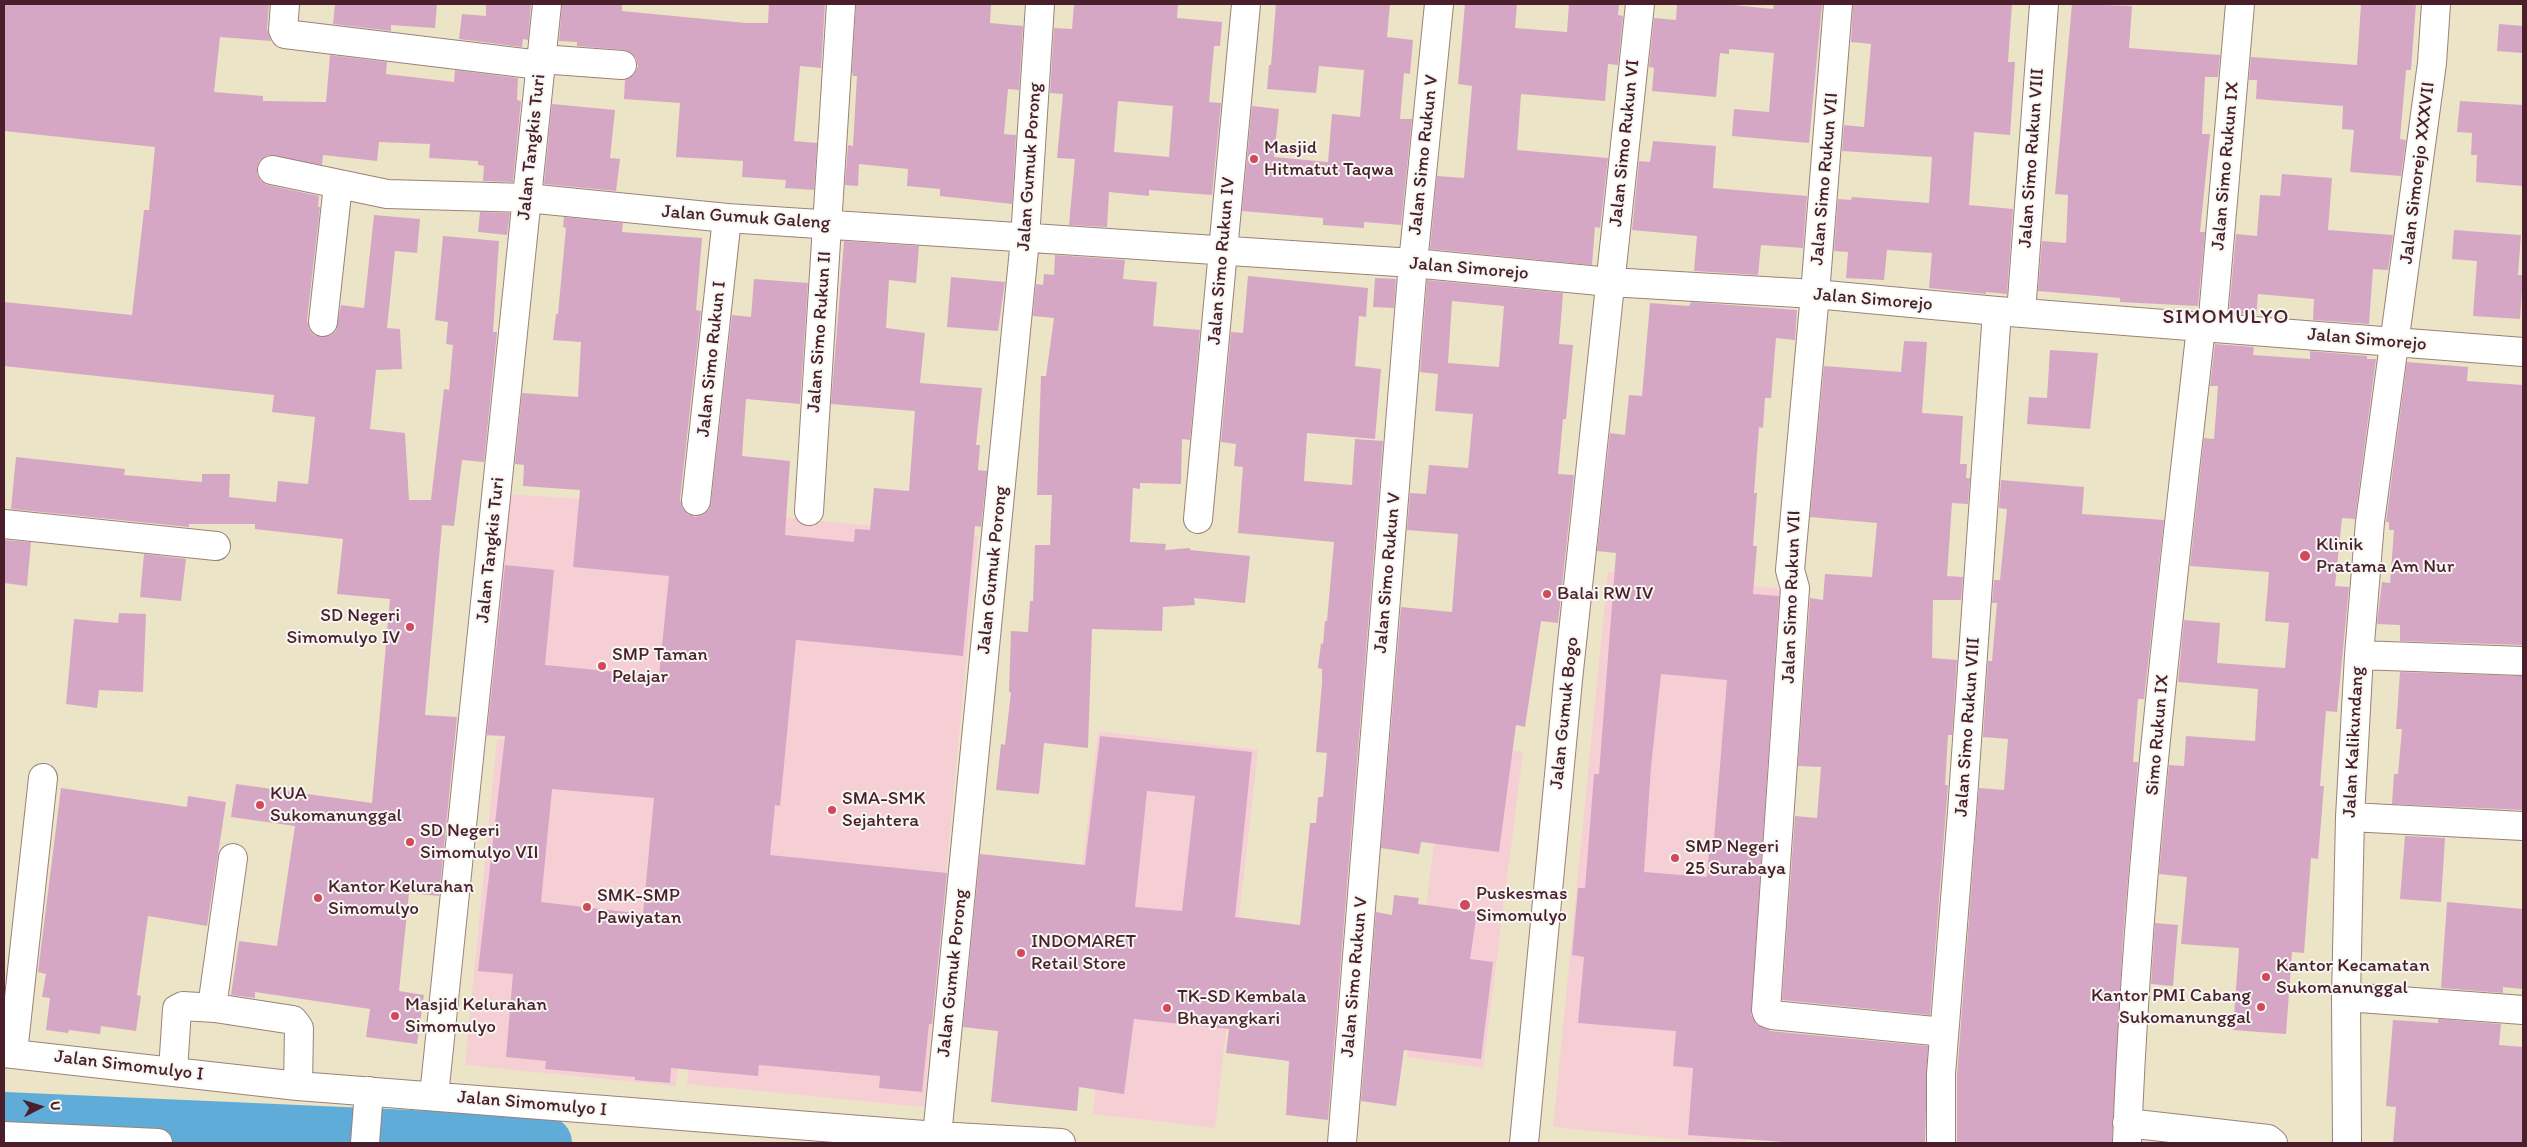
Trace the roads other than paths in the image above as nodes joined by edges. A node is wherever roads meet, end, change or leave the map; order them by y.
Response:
1 (285, 4) edge
2 (547, 4) edge
3 (841, 4) edge
4 (1040, 4) edge
5 (1246, 4) edge
6 (1439, 4) edge
7 (1640, 4) edge
8 (1838, 4) edge
9 (2044, 4) edge
10 (2240, 4) edge
11 (2436, 4) edge
12 (540, 62) junction
13 (622, 65) dead end
14 (272, 170) dead end
15 (338, 186) junction
16 (527, 198) junction
17 (727, 218) junction
18 (826, 224) junction
19 (1025, 239) junction
20 (1223, 250) junction
21 (1413, 263) junction
22 (1610, 282) junction
23 (1815, 294) junction
24 (2009, 312) junction
25 (323, 322) dead end
26 (2207, 328) junction
27 (2396, 342) junction
28 (2523, 352) edge
29 (696, 501) dead end
30 (809, 511) dead end
31 (1198, 519) dead end
32 (4, 524) edge
33 (216, 546) dead end
34 (2359, 655) junction
35 (2523, 661) edge
36 (42, 778) dead end
37 (2350, 817) junction
38 (2523, 826) edge
39 (233, 858) dead end
40 (2346, 997) junction
41 (215, 1008) junction
42 (2523, 1010) edge
43 (1944, 1032) junction
44 (8, 1053) edge
45 (173, 1071) junction
46 (298, 1086) junction
47 (434, 1096) junction
48 (368, 1101) junction
49 (2127, 1133) edge
50 (4, 1136) edge
51 (937, 1136) junction
52 (158, 1143) edge
53 (365, 1143) edge
54 (1061, 1143) edge
55 (1342, 1143) edge
56 (1524, 1143) edge
57 (1942, 1143) edge
58 (2273, 1143) edge
59 (2347, 1143) edge

1 - 12 street
2 - 12 street, Jalan Tangkis Turi
3 - 18 street, Jalan Simo Rukun II
4 - 19 street, Jalan Gumuk Porong
5 - 20 street, Jalan Simo Rukun IV
6 - 21 street, Jalan Simo Rukun V
7 - 22 street, Jalan Simo Rukun VI
8 - 23 street, Jalan Simo Rukun VII
9 - 24 street, Jalan Simo Rukun VIII
10 - 26 street, Jalan Simo Rukun IX
11 - 27 street, Jalan Simorejo XXXVII
12 - 13 street
12 - 16 street, Jalan Tangkis Turi
14 - 15 street, Jalan Gumuk Galeng
15 - 16 street, Jalan Gumuk Galeng
15 - 25 street
16 - 17 street, Jalan Gumuk Galeng
16 - 47 street, Jalan Tangkis Turi
17 - 18 street, Jalan Gumuk Galeng
17 - 29 street, Jalan Simo Rukun I
18 - 19 street, Jalan Gumuk Galeng
18 - 30 street, Jalan Simo Rukun II
19 - 20 street, Jalan Gumuk Galeng
19 - 51 street, Jalan Gumuk Porong
20 - 21 street, Jalan Simorejo
20 - 31 street, Jalan Simo Rukun IV
21 - 22 street, Jalan Simorejo
21 - 55 street, Jalan Simo Rukun V
22 - 23 street, Jalan Simorejo
22 - 56 street, Jalan Gumuk Bogo
23 - 24 street, Jalan Simorejo
23 - 43 street, Jalan Simo Rukun VII
24 - 26 street, Jalan Simorejo
24 - 43 street, Jalan Simo Rukun VIII
26 - 27 street, Jalan Simorejo
26 - 49 street, Simo Rukun IX
27 - 28 street, Jalan Simorejo
27 - 34 street, Jalan Kalikundang
32 - 33 street
34 - 35 street
34 - 37 street, Jalan Kalikundang
36 - 44 street
37 - 38 street
37 - 40 street, Jalan Kalikundang
39 - 41 street
40 - 42 street
40 - 59 street, Jalan Kalikundang
41 - 45 street
41 - 46 street
43 - 57 street, Jalan Simo Rukun VIII
44 - 45 street, Jalan Simomulyo I
45 - 46 street, Jalan Simomulyo I
46 - 48 street, Jalan Simomulyo I
47 - 48 street, Jalan Simomulyo I
47 - 51 street, Jalan Simomulyo I
48 - 53 street
49 - 58 street
50 - 52 street
51 - 54 street, Jalan Simomulyo I

